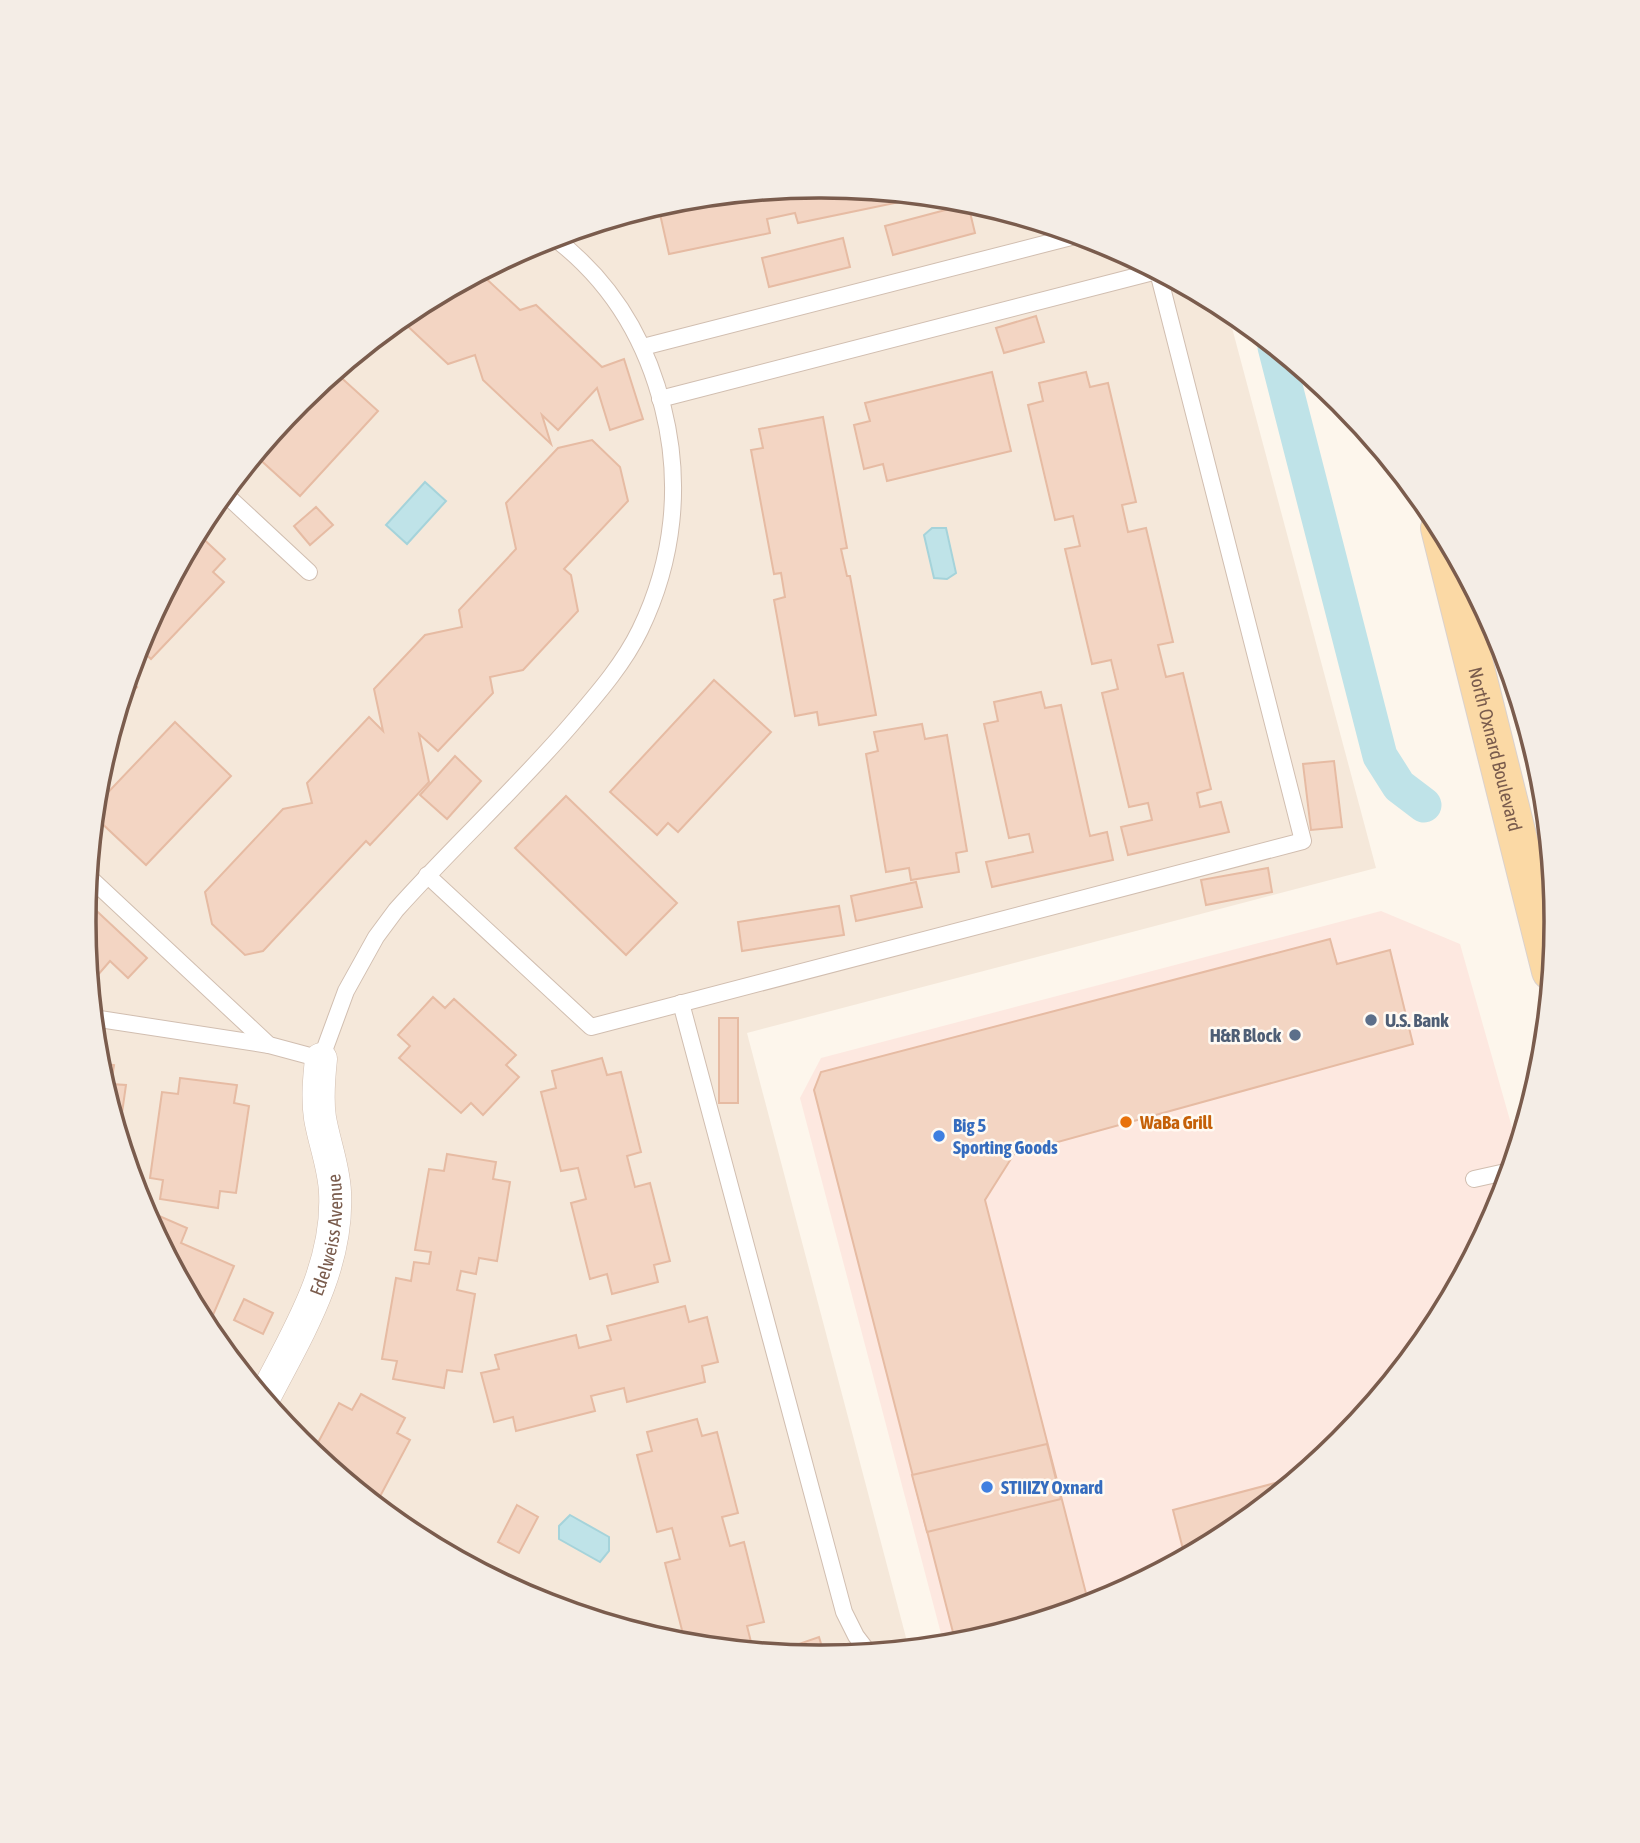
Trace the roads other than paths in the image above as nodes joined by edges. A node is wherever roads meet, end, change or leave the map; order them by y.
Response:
1 (1060, 239) edge
2 (563, 245) edge
3 (1146, 275) edge
4 (1161, 283) edge
5 (643, 347) junction
6 (660, 398) junction
7 (232, 500) edge
8 (1449, 564) edge
9 (309, 572) dead end
10 (427, 875) junction
11 (98, 885) edge
12 (1543, 940) edge
13 (681, 1003) junction
14 (103, 1019) edge
15 (269, 1045) junction
16 (321, 1059) junction
17 (1498, 1174) edge
18 (1474, 1179) dead end
19 (268, 1390) edge
20 (862, 1644) edge

1 - 5 lane
2 - 5 lane
3 - 6 lane
4 - 13 lane
5 - 6 lane
6 - 10 lane
7 - 9 lane
8 - 12 main road, North Oxnard Boulevard
10 - 13 lane
10 - 16 lane
11 - 15 lane
13 - 20 lane
14 - 15 lane
15 - 16 lane
16 - 19 street, Edelweiss Avenue
17 - 18 lane

